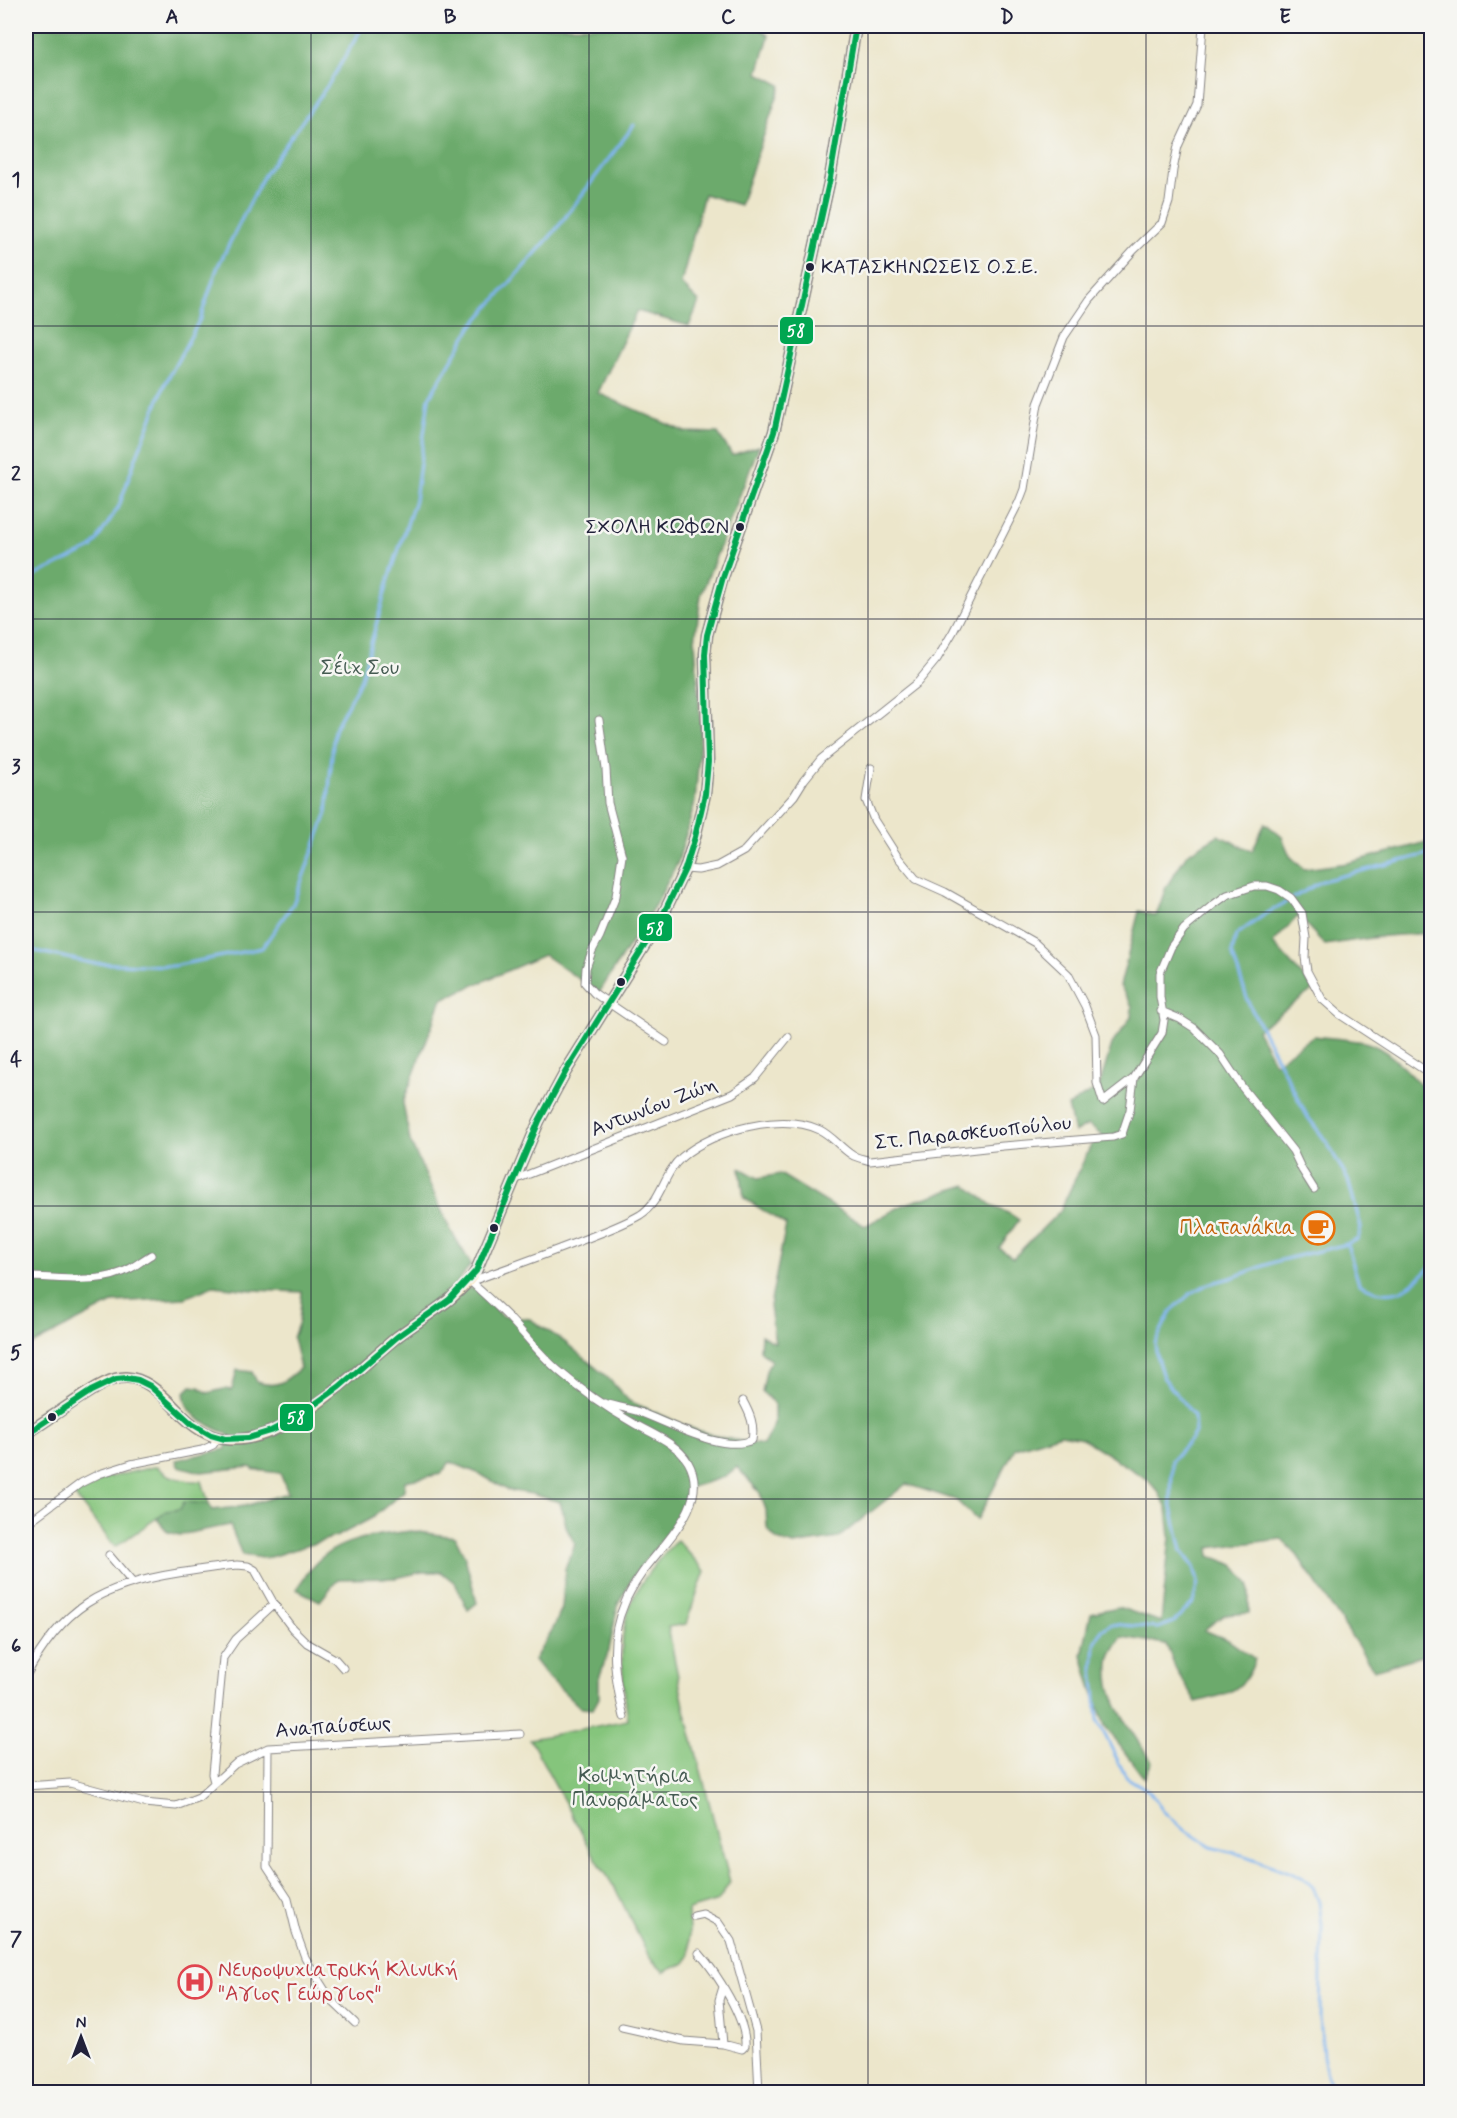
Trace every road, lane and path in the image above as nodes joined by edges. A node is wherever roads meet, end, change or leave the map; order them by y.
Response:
1 (856, 26) edge
2 (1203, 26) edge
3 (1194, 36) dead end
4 (1202, 44) junction
5 (599, 720) dead end
6 (872, 768) dead end
7 (685, 869) junction
8 (609, 1003) junction
9 (1161, 1011) junction
10 (788, 1037) dead end
11 (666, 1042) dead end
12 (1431, 1075) edge
13 (1134, 1078) junction
14 (514, 1180) junction
15 (1314, 1189) dead end
16 (151, 1255) dead end
17 (26, 1277) edge
18 (467, 1283) junction
19 (743, 1401) dead end
20 (598, 1402) junction
21 (26, 1434) edge
22 (218, 1438) junction
23 (26, 1524) edge
24 (109, 1555) dead end
25 (132, 1582) junction
26 (274, 1604) junction
27 (343, 1668) dead end
28 (26, 1676) edge
29 (624, 1717) dead end
30 (520, 1734) dead end
31 (268, 1748) junction
32 (214, 1782) junction
33 (26, 1786) edge
34 (694, 1916) dead end
35 (699, 1953) dead end
36 (723, 1987) junction
37 (355, 2023) dead end
38 (622, 2027) dead end
39 (723, 2044) junction
40 (759, 2092) edge

1 - 7 main road
2 - 4 street
3 - 4 street
4 - 7 street
5 - 8 street
6 - 13 street
7 - 8 main road
8 - 11 street
8 - 14 main road
9 - 12 street, Στ. Παρασκευοπούλου
9 - 13 street, Στ. Παρασκευοπούλου
9 - 15 street
10 - 14 street, Αντωνίου Ζώη
13 - 18 street, Στ. Παρασκευοπούλου
14 - 18 main road
16 - 17 street
18 - 20 street
18 - 22 main road
19 - 20 street
20 - 29 street
21 - 22 main road
22 - 23 street
24 - 25 street
25 - 26 street
25 - 28 street
26 - 27 street
26 - 32 street
30 - 31 street, Αναπαύσεως
31 - 32 street, Αναπαύσεως
31 - 37 street
32 - 33 street, Αναπαύσεως
34 - 40 street
35 - 36 street
36 - 39 street
36 - 39 street
38 - 39 street

